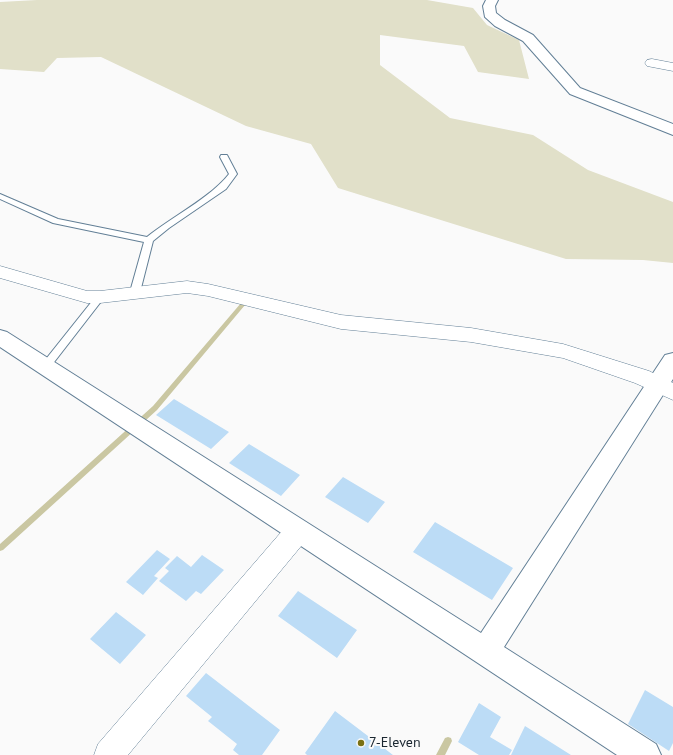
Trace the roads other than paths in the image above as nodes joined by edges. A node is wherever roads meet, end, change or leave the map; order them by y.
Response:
1 (492, 0) edge
2 (652, 63) dead end
3 (673, 66) edge
4 (673, 130) edge
5 (224, 157) dead end
6 (0, 196) edge
7 (149, 240) junction
8 (0, 272) edge
9 (135, 292) junction
10 (100, 297) junction
11 (0, 337) edge
12 (673, 361) edge
13 (45, 367) junction
14 (665, 388) edge
15 (298, 531) junction
16 (485, 652) junction
17 (109, 755) edge
18 (646, 755) edge

1 - 4 street
2 - 3 street
5 - 7 lane
6 - 7 lane
7 - 9 lane
8 - 10 street
9 - 10 street
9 - 14 street
10 - 13 lane
11 - 13 street
12 - 14 street
13 - 15 street
14 - 16 street
15 - 16 street
15 - 17 street
16 - 18 street

